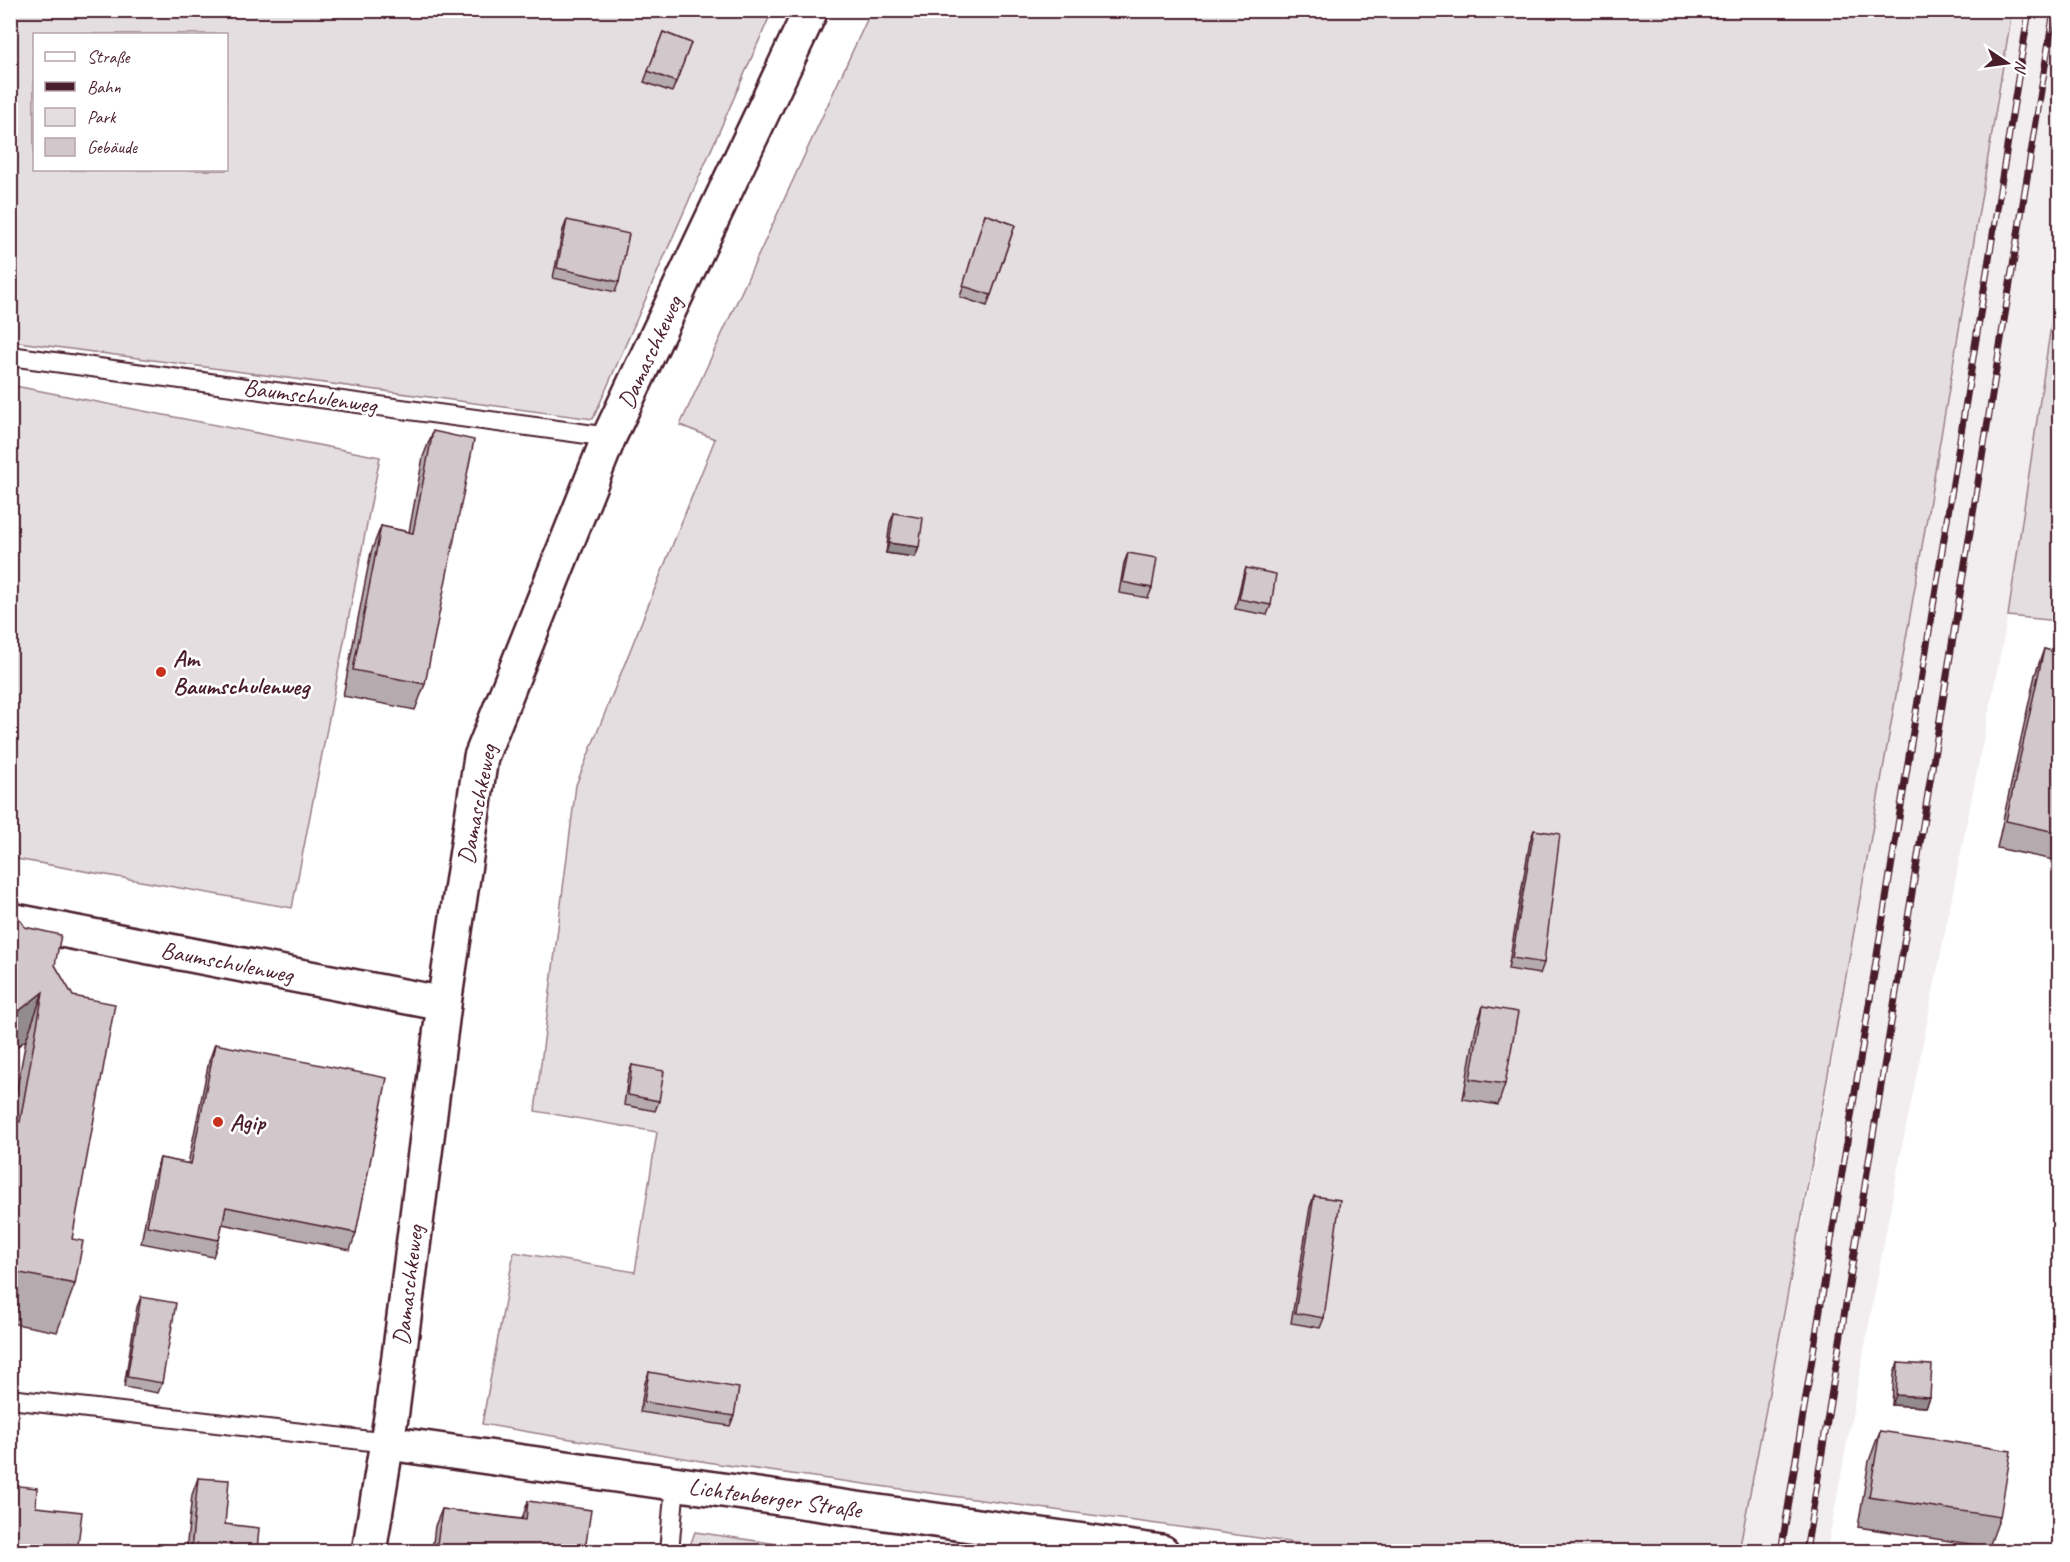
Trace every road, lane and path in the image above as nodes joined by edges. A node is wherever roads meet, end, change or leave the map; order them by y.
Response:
1 (811, 10) edge
2 (10, 356) edge
3 (609, 437) junction
4 (10, 920) edge
5 (444, 1004) junction
6 (10, 1399) edge
7 (388, 1443) junction
8 (675, 1484) junction
9 (369, 1551) edge
10 (669, 1551) edge
11 (1162, 1551) edge

1 - 3 street, Damaschkeweg
2 - 3 lane, Baumschulenweg
3 - 5 street, Damaschkeweg
4 - 5 street, Baumschulenweg
5 - 7 street, Damaschkeweg
6 - 7 lane
7 - 8 street, Lichtenberger Straße
7 - 9 street, Damaschkeweg
8 - 10 lane
8 - 11 street, Lichtenberger Straße

